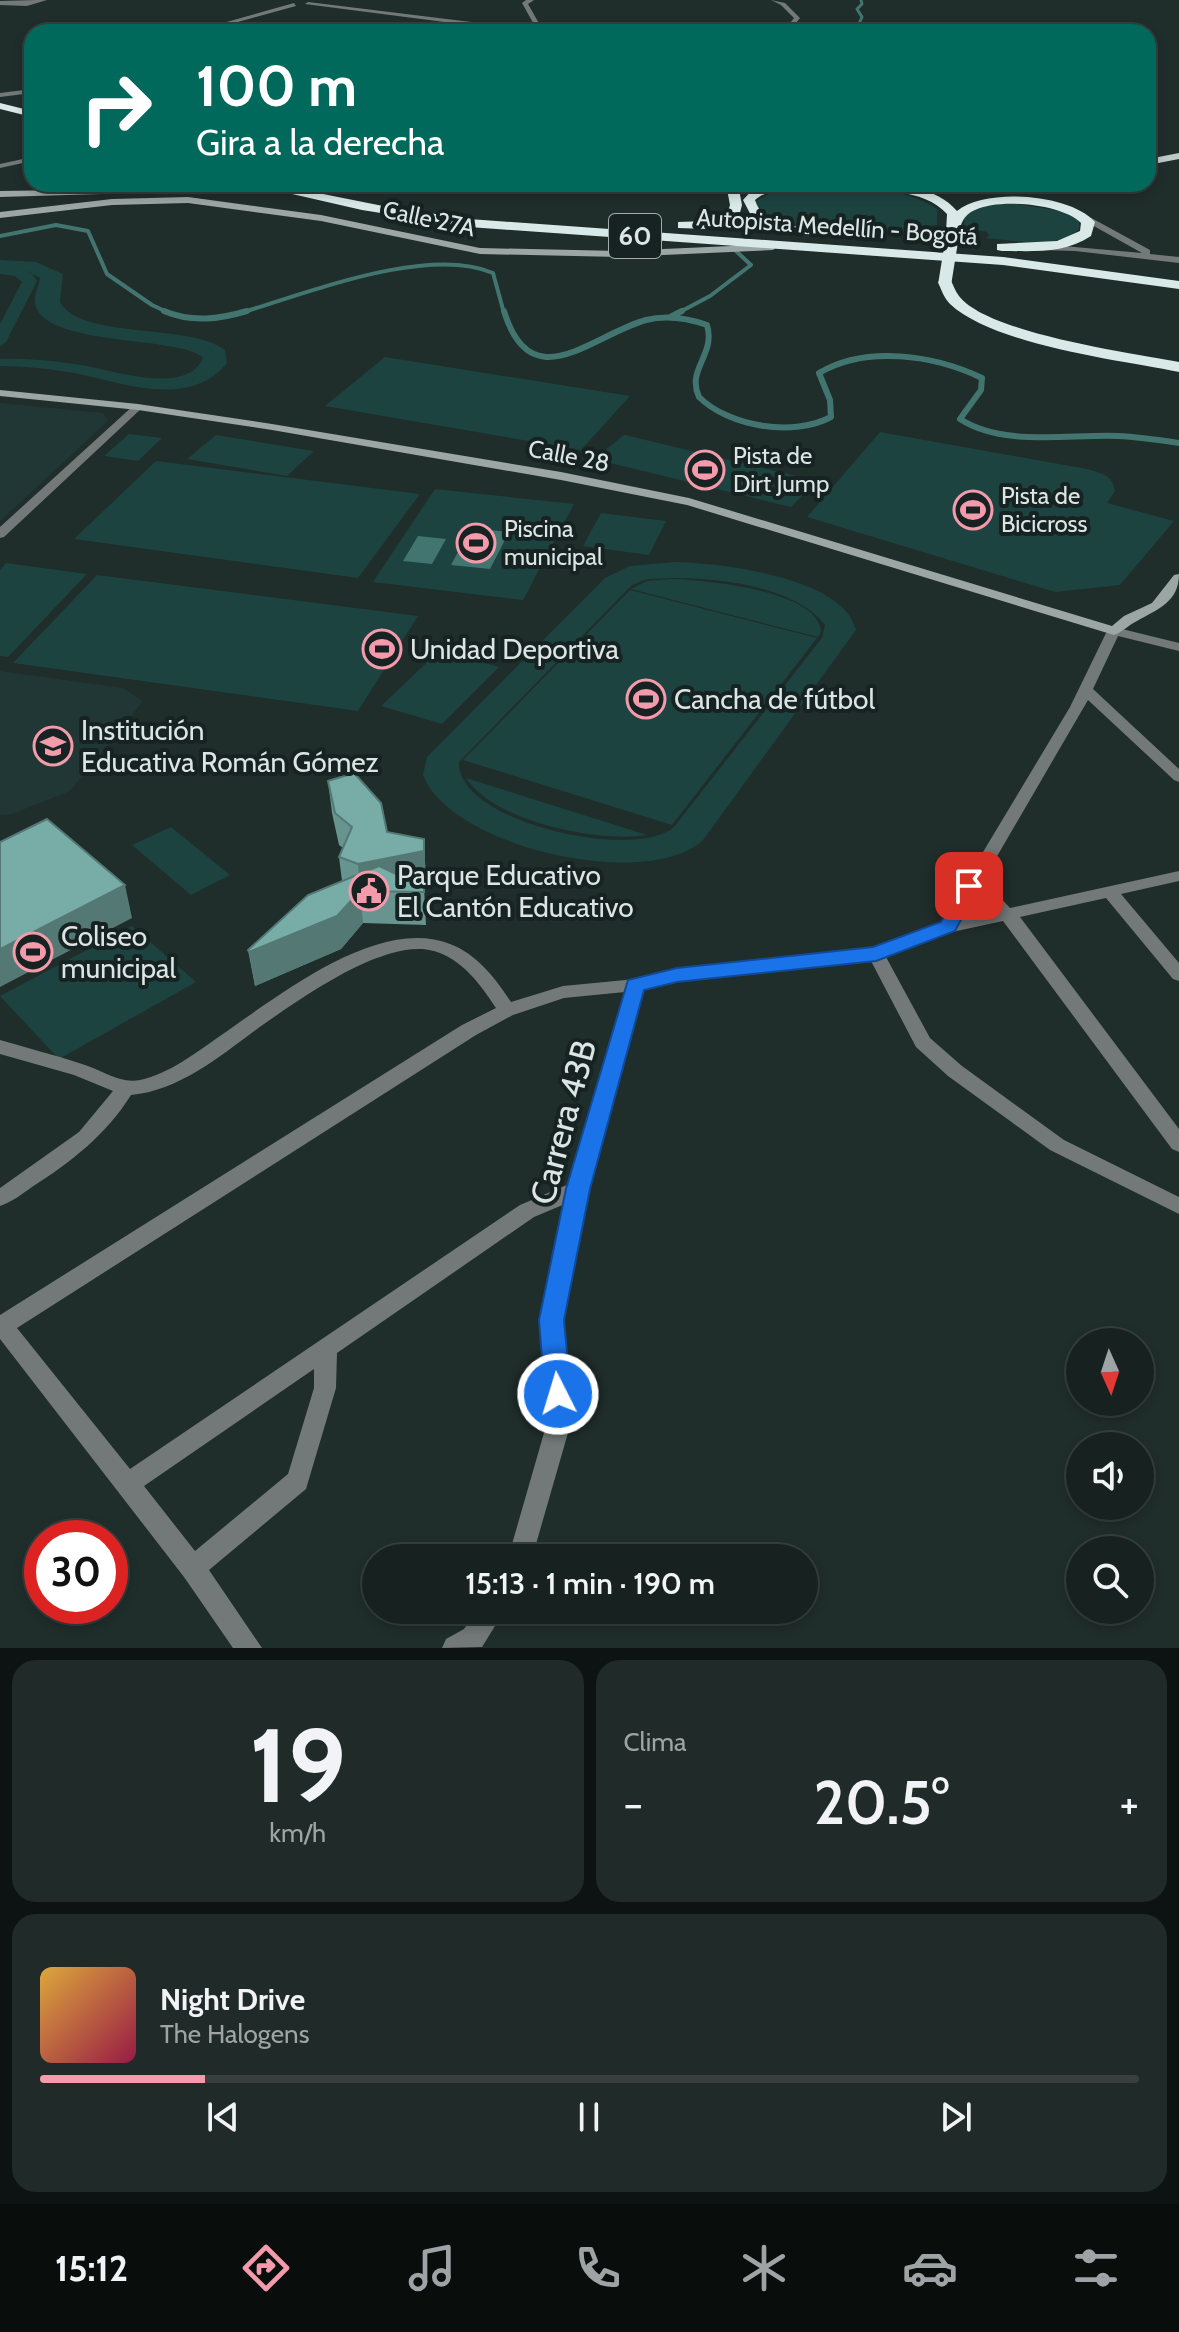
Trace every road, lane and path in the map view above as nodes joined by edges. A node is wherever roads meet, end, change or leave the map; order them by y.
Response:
1 (44, 0) edge
2 (274, 0) edge
3 (531, 0) edge
4 (774, 0) edge
5 (0, 3) edge
6 (291, 4) edge
7 (222, 24) edge
8 (474, 24) edge
9 (535, 24) edge
10 (792, 24) edge
11 (24, 93) edge
12 (0, 95) edge
13 (0, 107) edge
14 (22, 112) edge
15 (1179, 156) edge
16 (1156, 160) edge
17 (24, 161) edge
18 (0, 166) edge
19 (79, 192) edge
20 (211, 192) edge
21 (293, 192) edge
22 (354, 192) edge
23 (734, 192) edge
24 (754, 192) edge
25 (899, 192) edge
26 (0, 194) edge
27 (283, 212) junction
28 (0, 215) edge
29 (1086, 218) junction
30 (634, 225) junction
31 (954, 227) junction
32 (873, 238) junction
33 (805, 246) junction
34 (994, 247) junction
35 (1034, 247) junction
36 (1167, 259) junction
37 (1179, 260) edge
38 (1179, 271) edge
39 (1179, 285) edge
40 (1179, 367) edge
41 (0, 393) edge
42 (138, 407) junction
43 (0, 534) edge
44 (1179, 578) edge
45 (1114, 631) junction
46 (1179, 647) edge
47 (1087, 691) junction
48 (1179, 777) edge
49 (980, 866) junction
50 (1179, 876) edge
51 (1110, 892) junction
52 (1006, 914) junction
53 (948, 927) junction
54 (876, 954) junction
55 (1179, 975) edge
56 (636, 985) junction
57 (507, 1010) junction
58 (0, 1047) edge
59 (125, 1088) junction
60 (1179, 1144) edge
61 (578, 1189) junction
62 (0, 1198) edge
63 (1179, 1206) edge
64 (1, 1327) edge
65 (326, 1350) junction
66 (127, 1484) junction
67 (524, 1544) edge
68 (193, 1568) junction
69 (482, 1624) edge
70 (249, 1648) edge
71 (455, 1648) edge

1 - 5 street
2 - 6 street
3 - 9 street
4 - 10 street
6 - 7 street
6 - 8 street
11 - 12 street
13 - 14 highway
15 - 16 main road
17 - 18 street
19 - 26 main road
20 - 27 main road
21 - 33 highway, Autopista Medellín - Bogotá / 60
22 - 30 highway, Autopista Medellín - Bogotá / 60
23 - 30 highway
24 - 32 highway
25 - 31 highway
27 - 28 main road, Calle 27A
27 - 33 main road, Calle 27A
29 - 31 highway
29 - 35 highway
29 - 36 street
30 - 32 highway, Autopista Medellín - Bogotá / 60
31 - 40 highway, bridge
32 - 34 highway, Autopista Medellín - Bogotá / 60
33 - 39 highway, Autopista Medellín - Bogotá / 60
34 - 35 highway
34 - 38 highway, Autopista Medellín - Bogotá / 60
35 - 36 street
36 - 37 street
41 - 42 main road, Calle 28
42 - 43 street
42 - 45 main road, Calle 28
44 - 45 main road
45 - 46 street
45 - 47 street
47 - 48 street
47 - 49 street
49 - 52 street
49 - 53 street
50 - 51 street
51 - 52 street
51 - 55 street
52 - 53 street
52 - 60 street
53 - 54 street
54 - 56 street
54 - 63 street
56 - 57 street
56 - 61 street, Carrera 43B
57 - 59 street
57 - 64 street
58 - 59 street
59 - 62 street
61 - 65 street
61 - 67 street, Carrera 43B
64 - 66 street
65 - 66 street
65 - 68 street
66 - 68 street
68 - 70 street
69 - 71 street

